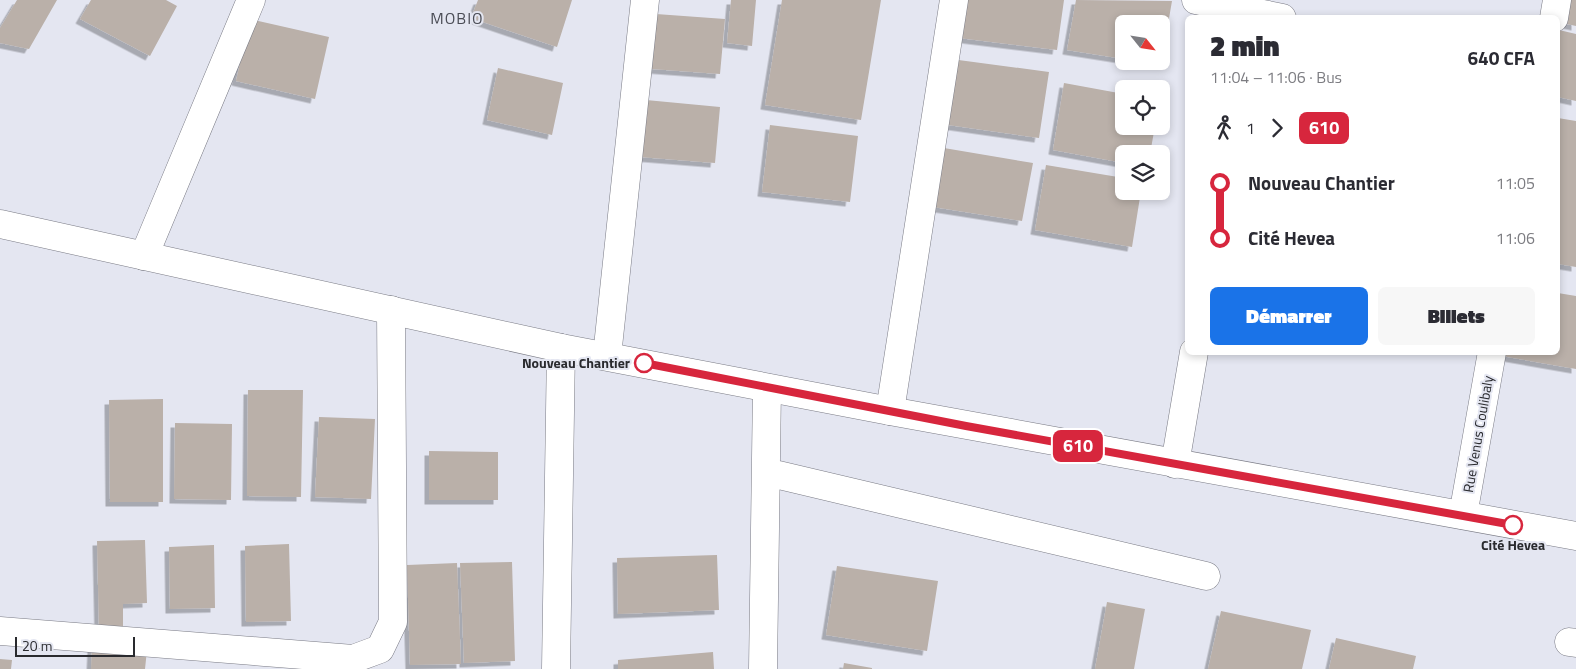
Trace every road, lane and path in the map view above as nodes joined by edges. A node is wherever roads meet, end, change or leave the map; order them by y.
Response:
1 (251, 0) edge
2 (645, 0) edge
3 (954, 0) edge
4 (1196, 0) edge
5 (1557, 0) edge
6 (1255, 10) edge
7 (1272, 15) edge
8 (1554, 15) edge
9 (0, 224) edge
10 (144, 256) junction
11 (391, 310) junction
12 (561, 348) junction
13 (1193, 355) edge
14 (1491, 355) edge
15 (606, 356) junction
16 (767, 388) junction
17 (890, 412) junction
18 (1175, 464) junction
19 (766, 472) junction
20 (1463, 515) junction
21 (1576, 536) edge
22 (1206, 576) dead end
23 (0, 631) edge
24 (556, 669) edge
25 (763, 669) edge

1 - 10 street
2 - 15 street
3 - 17 street
4 - 6 street
5 - 8 street
6 - 7 street
9 - 10 street
10 - 11 street
11 - 12 street
11 - 23 street
12 - 15 street
12 - 24 street
13 - 18 street
14 - 20 street, Rue Venus Coulibaly
15 - 16 street
16 - 17 street
16 - 19 street
17 - 18 street
18 - 20 street
19 - 22 street
19 - 25 street
20 - 21 street

